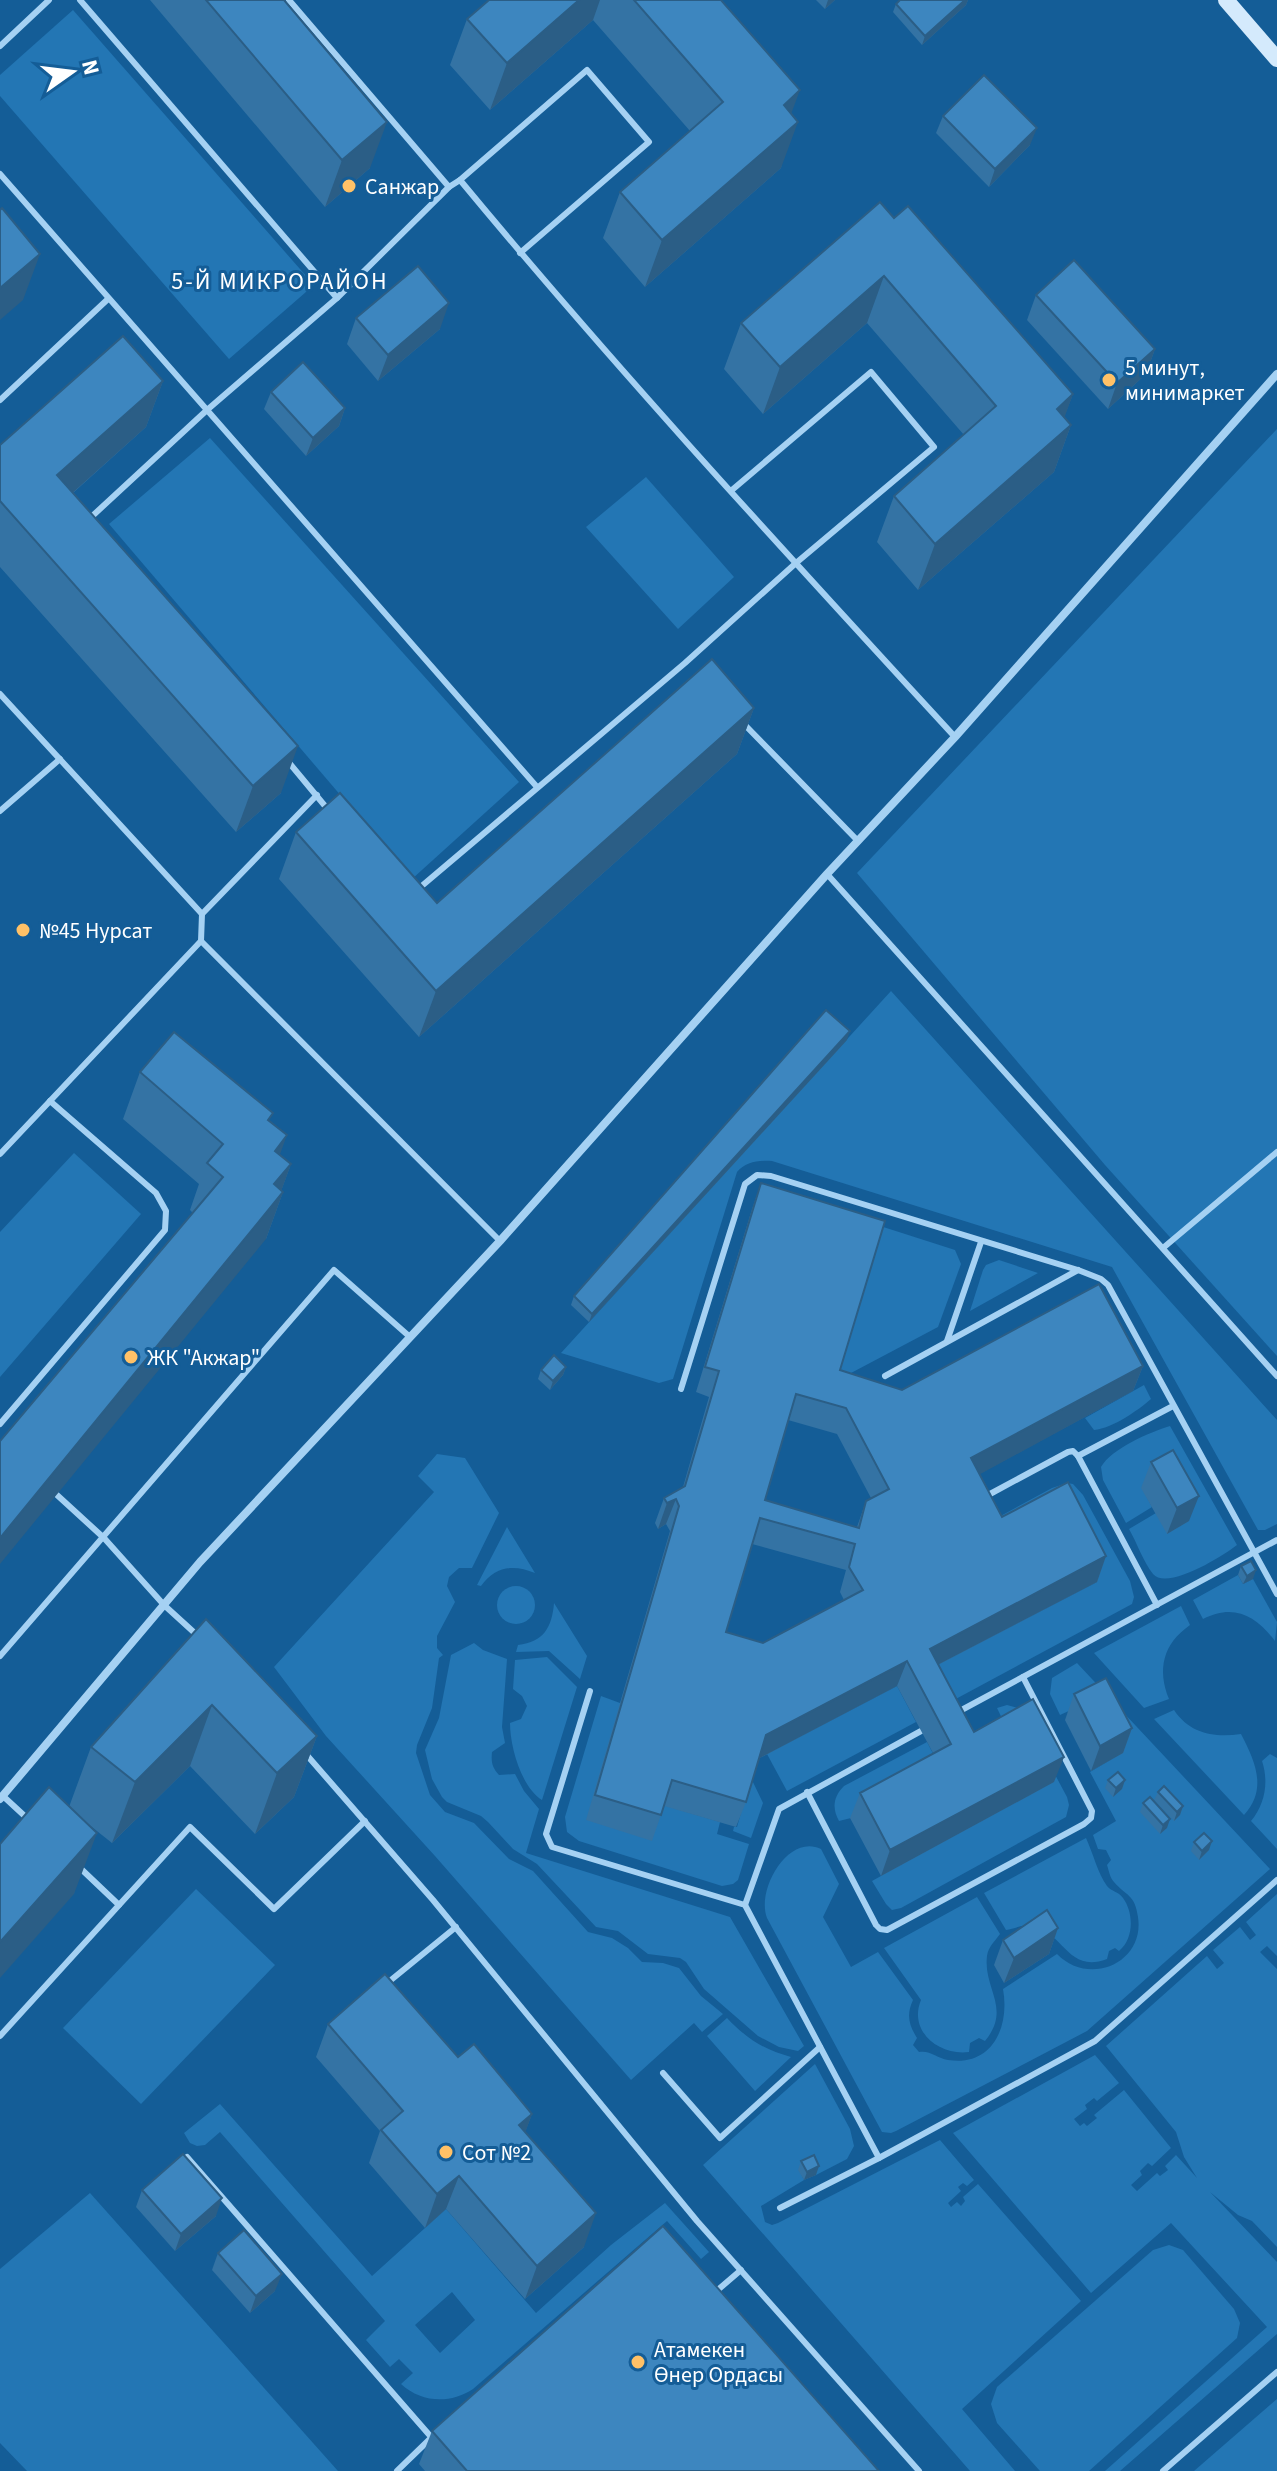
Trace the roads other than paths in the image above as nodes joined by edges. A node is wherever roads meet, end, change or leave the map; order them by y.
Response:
1 (49, 0) edge
2 (80, 0) edge
3 (289, 0) edge
4 (1226, 0) edge
5 (0, 46) edge
6 (1277, 59) edge
7 (0, 174) edge
8 (460, 180) junction
9 (7, 183) junction
10 (449, 187) junction
11 (0, 190) edge
12 (520, 253) junction
13 (337, 298) junction
14 (108, 299) junction
15 (1277, 374) edge
16 (0, 400) edge
17 (207, 410) junction
18 (732, 490) junction
19 (84, 523) edge
20 (796, 563) junction
21 (685, 663) junction
22 (696, 675) edge
23 (0, 694) edge
24 (739, 719) edge
25 (955, 737) junction
26 (276, 748) edge
27 (60, 759) junction
28 (537, 787) junction
29 (317, 795) junction
30 (0, 811) edge
31 (336, 819) edge
32 (858, 841) junction
33 (827, 874) junction
34 (406, 900) edge
35 (202, 914) junction
36 (201, 941) junction
37 (50, 1101) junction
38 (1277, 1152) edge
39 (0, 1154) edge
40 (500, 1241) junction
41 (981, 1242) junction
42 (1163, 1248) junction
43 (1078, 1270) junction
44 (410, 1337) junction
45 (947, 1342) junction
46 (885, 1376) dead end
47 (1277, 1376) edge
48 (681, 1389) dead end
49 (1173, 1406) junction
50 (0, 1424) edge
51 (1078, 1456) junction
52 (990, 1494) edge
53 (57, 1495) edge
54 (104, 1538) junction
55 (1277, 1540) edge
56 (1254, 1553) junction
57 (1277, 1594) edge
58 (164, 1605) junction
59 (1157, 1605) junction
60 (207, 1644) edge
61 (0, 1656) edge
62 (1023, 1677) junction
63 (590, 1691) dead end
64 (945, 1719) edge
65 (921, 1731) dead end
66 (299, 1745) edge
67 (807, 1792) junction
68 (2, 1797) edge
69 (365, 1821) junction
70 (38, 1828) edge
71 (73, 1861) edge
72 (1277, 1880) edge
73 (119, 1905) junction
74 (745, 1905) junction
75 (456, 1927) junction
76 (391, 1980) edge
77 (0, 2036) edge
78 (820, 2047) junction
79 (663, 2073) dead end
80 (187, 2157) edge
81 (879, 2158) junction
82 (780, 2208) dead end
83 (741, 2270) junction
84 (702, 2283) edge
85 (1277, 2372) edge
86 (444, 2428) edge
87 (432, 2438) junction
88 (397, 2471) edge
89 (919, 2471) edge
90 (1163, 2471) edge

1 - 5 lane
2 - 13 lane
3 - 10 lane
4 - 6 main road
7 - 9 lane
8 - 10 lane
8 - 12 lane
8 - 12 lane
9 - 11 lane
9 - 14 lane
10 - 13 lane
12 - 18 lane
13 - 17 lane
14 - 16 lane
14 - 17 lane
15 - 25 street
17 - 19 lane
17 - 28 lane
18 - 20 lane
18 - 20 lane
20 - 21 lane
20 - 25 lane
21 - 22 lane
21 - 28 lane
23 - 27 lane
24 - 32 lane
25 - 32 street
26 - 29 lane
27 - 30 lane
27 - 35 lane
28 - 34 lane
29 - 31 lane
29 - 35 lane
32 - 33 street
33 - 40 street
33 - 42 lane
35 - 36 lane
36 - 37 lane
36 - 40 lane
37 - 39 lane
37 - 50 lane
38 - 42 lane
40 - 44 street
41 - 43 lane
41 - 45 lane
41 - 48 lane
42 - 47 lane
43 - 45 lane
43 - 49 lane
44 - 54 lane
44 - 58 street
45 - 46 lane
49 - 51 lane
49 - 56 lane
51 - 52 lane
51 - 59 lane
53 - 54 lane
54 - 58 lane
54 - 61 lane
55 - 56 lane
56 - 57 lane
56 - 59 lane
58 - 60 lane
58 - 68 street
59 - 62 lane
62 - 64 lane
62 - 67 lane
63 - 74 lane
65 - 67 lane
66 - 69 lane
67 - 74 lane
68 - 70 lane
69 - 73 lane
69 - 75 lane
71 - 73 lane
72 - 81 lane
73 - 77 lane
74 - 78 lane
75 - 76 lane
75 - 83 lane
78 - 79 lane
78 - 81 lane
80 - 87 lane
81 - 82 lane
83 - 84 lane
83 - 89 lane
85 - 90 lane
86 - 87 lane
87 - 88 lane

